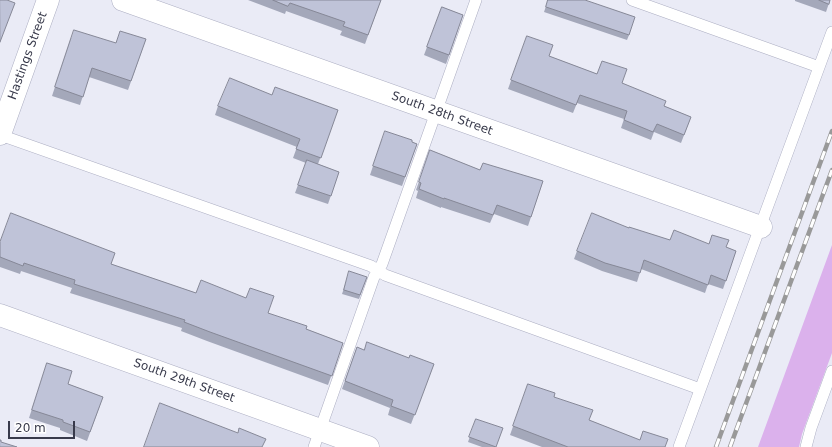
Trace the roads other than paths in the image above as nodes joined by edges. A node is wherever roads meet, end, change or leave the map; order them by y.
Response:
1 (48, 0) edge
2 (123, 0) edge
3 (476, 0) edge
4 (632, 0) edge
5 (832, 32) edge
6 (819, 67) junction
7 (436, 112) junction
8 (0, 134) edge
9 (761, 227) junction
10 (378, 271) junction
11 (0, 315) edge
12 (832, 371) edge
13 (700, 389) junction
14 (317, 438) edge
15 (368, 447) edge
16 (679, 447) edge
17 (806, 447) edge

1 - 8 street, Hastings Street
2 - 7 street, South 28th Street
3 - 7 lane
4 - 6 lane
5 - 6 lane
6 - 9 lane
7 - 9 street, South 28th Street
7 - 10 lane
8 - 10 lane
9 - 13 lane
10 - 13 lane
10 - 14 lane
11 - 14 street, South 29th Street
12 - 17 lane
13 - 16 lane
14 - 15 street, South 29th Street

